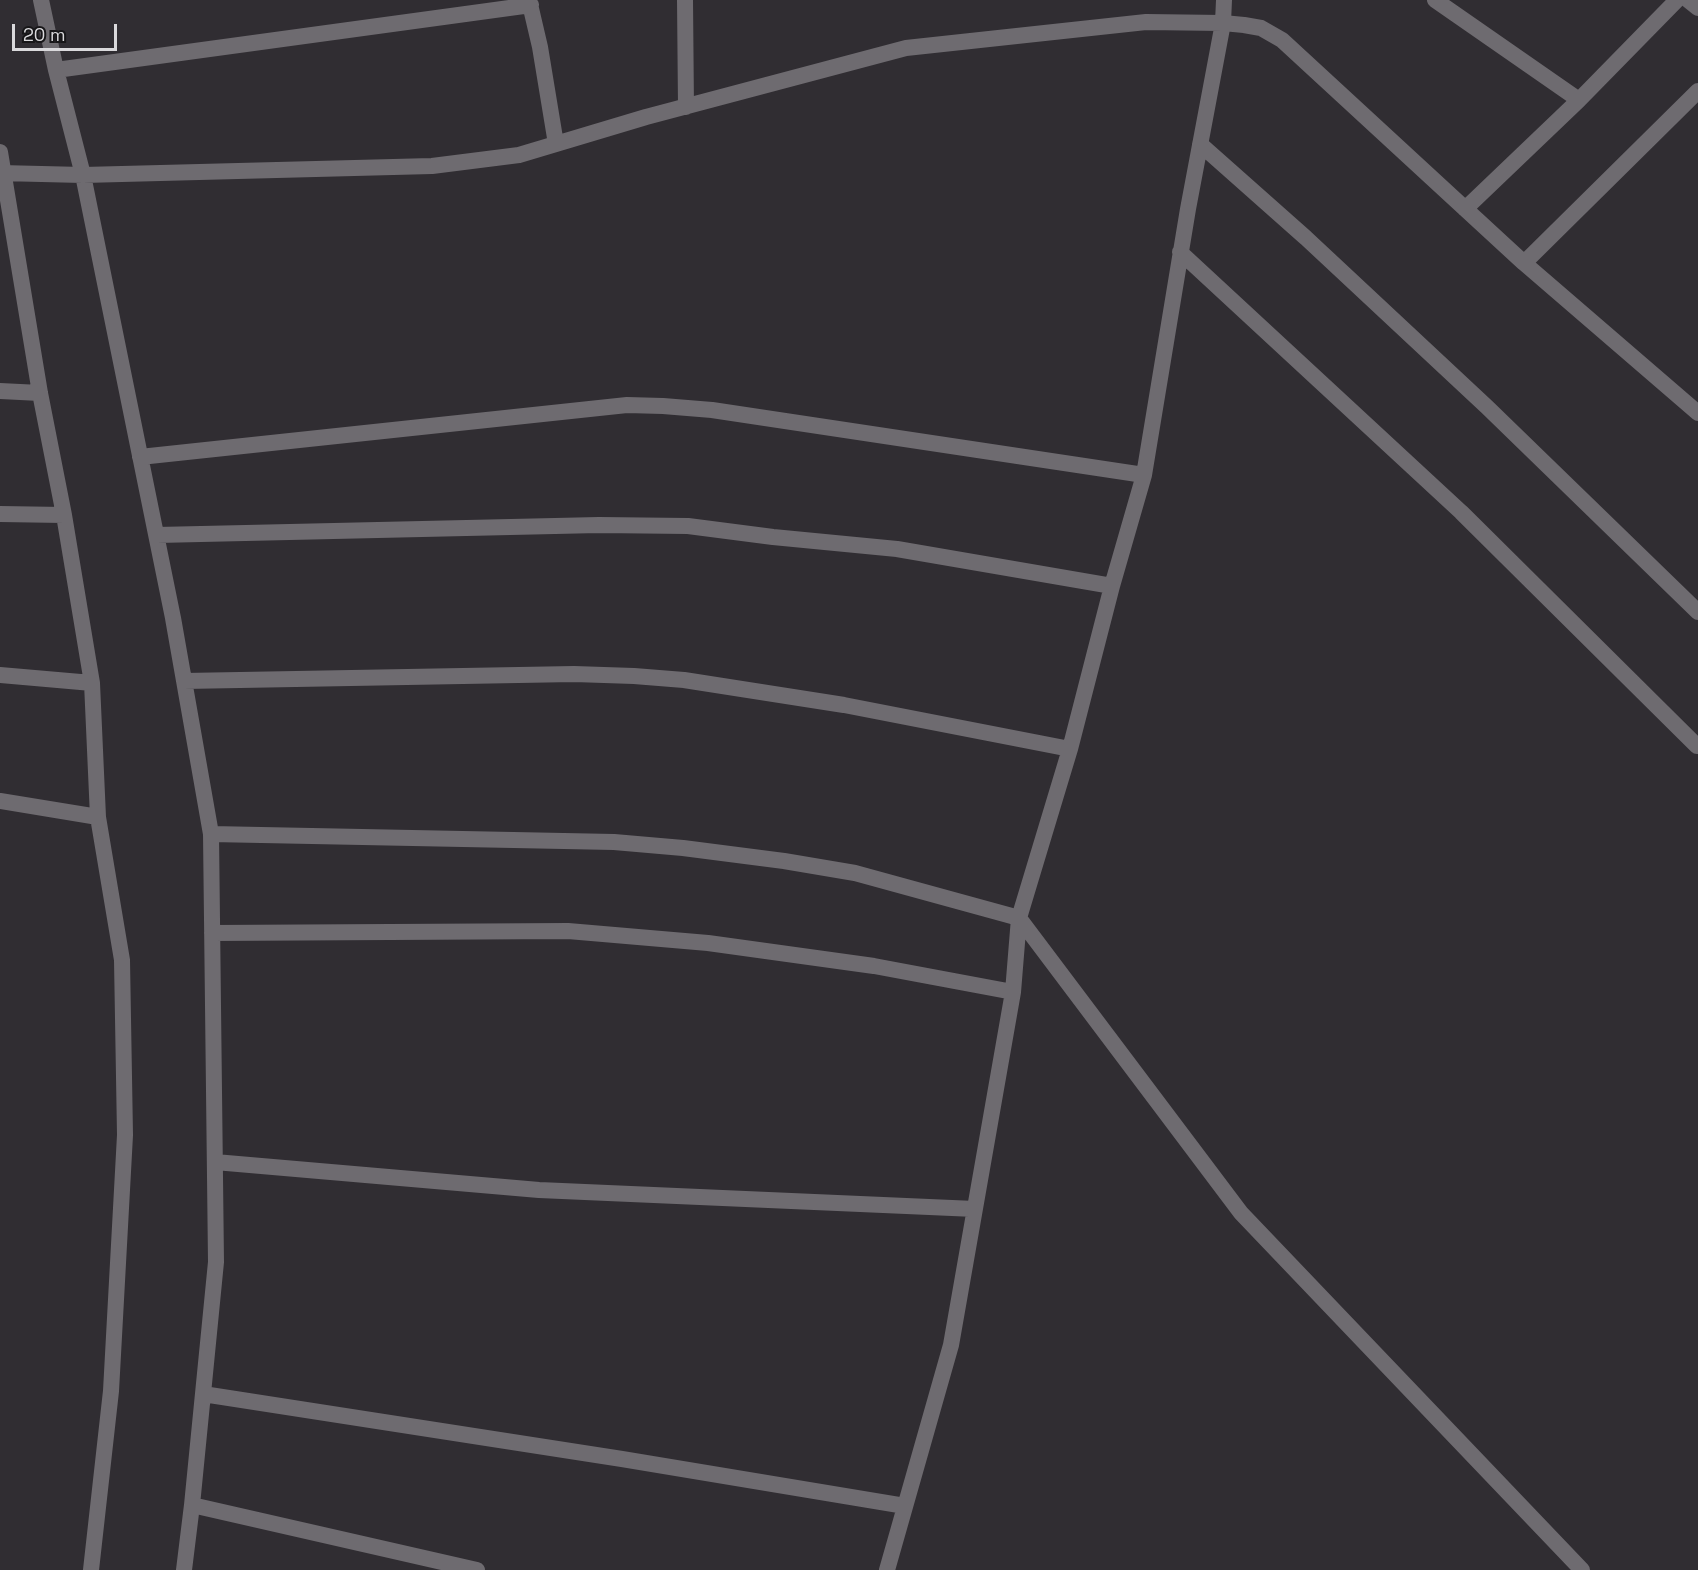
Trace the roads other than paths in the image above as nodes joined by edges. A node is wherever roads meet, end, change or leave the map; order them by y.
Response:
1 (41, 0) edge
2 (685, 0) edge
3 (1224, 0) edge
4 (1435, 0) edge
5 (1677, 0) edge
6 (1688, 0) edge
7 (530, 2) edge
8 (1698, 8) edge
9 (1223, 23) junction
10 (56, 69) junction
11 (1698, 91) edge
12 (1579, 100) junction
13 (686, 107) junction
14 (556, 144) junction
15 (1200, 144) junction
16 (0, 152) edge
17 (2, 173) edge
18 (83, 175) junction
19 (1466, 209) junction
20 (1180, 252) junction
21 (1524, 263) junction
22 (0, 391) edge
23 (40, 393) junction
24 (1698, 412) edge
25 (141, 457) junction
26 (1144, 475) junction
27 (0, 514) edge
28 (64, 515) junction
29 (157, 535) junction
30 (1112, 586) junction
31 (1698, 612) edge
32 (0, 675) edge
33 (184, 681) junction
34 (92, 683) junction
35 (1697, 746) edge
36 (1070, 749) junction
37 (0, 801) edge
38 (98, 817) junction
39 (211, 834) junction
40 (1019, 918) junction
41 (212, 933) junction
42 (1013, 992) junction
43 (215, 1162) junction
44 (975, 1209) junction
45 (203, 1394) junction
46 (192, 1504) junction
47 (905, 1506) junction
48 (91, 1570) edge
49 (184, 1570) edge
50 (477, 1570) edge
51 (887, 1570) edge
52 (1582, 1570) edge

1 - 10 street
2 - 13 street
3 - 9 street
4 - 12 street
5 - 12 street
6 - 8 street
7 - 10 street
7 - 14 street
9 - 13 street
9 - 15 street
9 - 19 street
10 - 18 street
11 - 21 street
12 - 19 street
13 - 14 street
14 - 18 street
15 - 20 street
15 - 31 street
16 - 17 street
17 - 18 street
17 - 23 street
18 - 25 street
19 - 21 street
20 - 26 street
20 - 35 street
21 - 24 street
22 - 23 street
23 - 28 street
25 - 26 street
25 - 29 street
26 - 30 street
27 - 28 street
28 - 34 street
29 - 30 street
29 - 33 street
30 - 36 street
32 - 34 street
33 - 36 street
33 - 39 street
34 - 38 street
36 - 40 street
37 - 38 street
38 - 48 street
39 - 40 street
39 - 41 street
40 - 42 street
40 - 52 street
41 - 42 street
41 - 43 street
42 - 44 street
43 - 44 street
43 - 45 street
44 - 47 street
45 - 46 street
45 - 47 street
46 - 49 street
46 - 50 street
47 - 51 street

